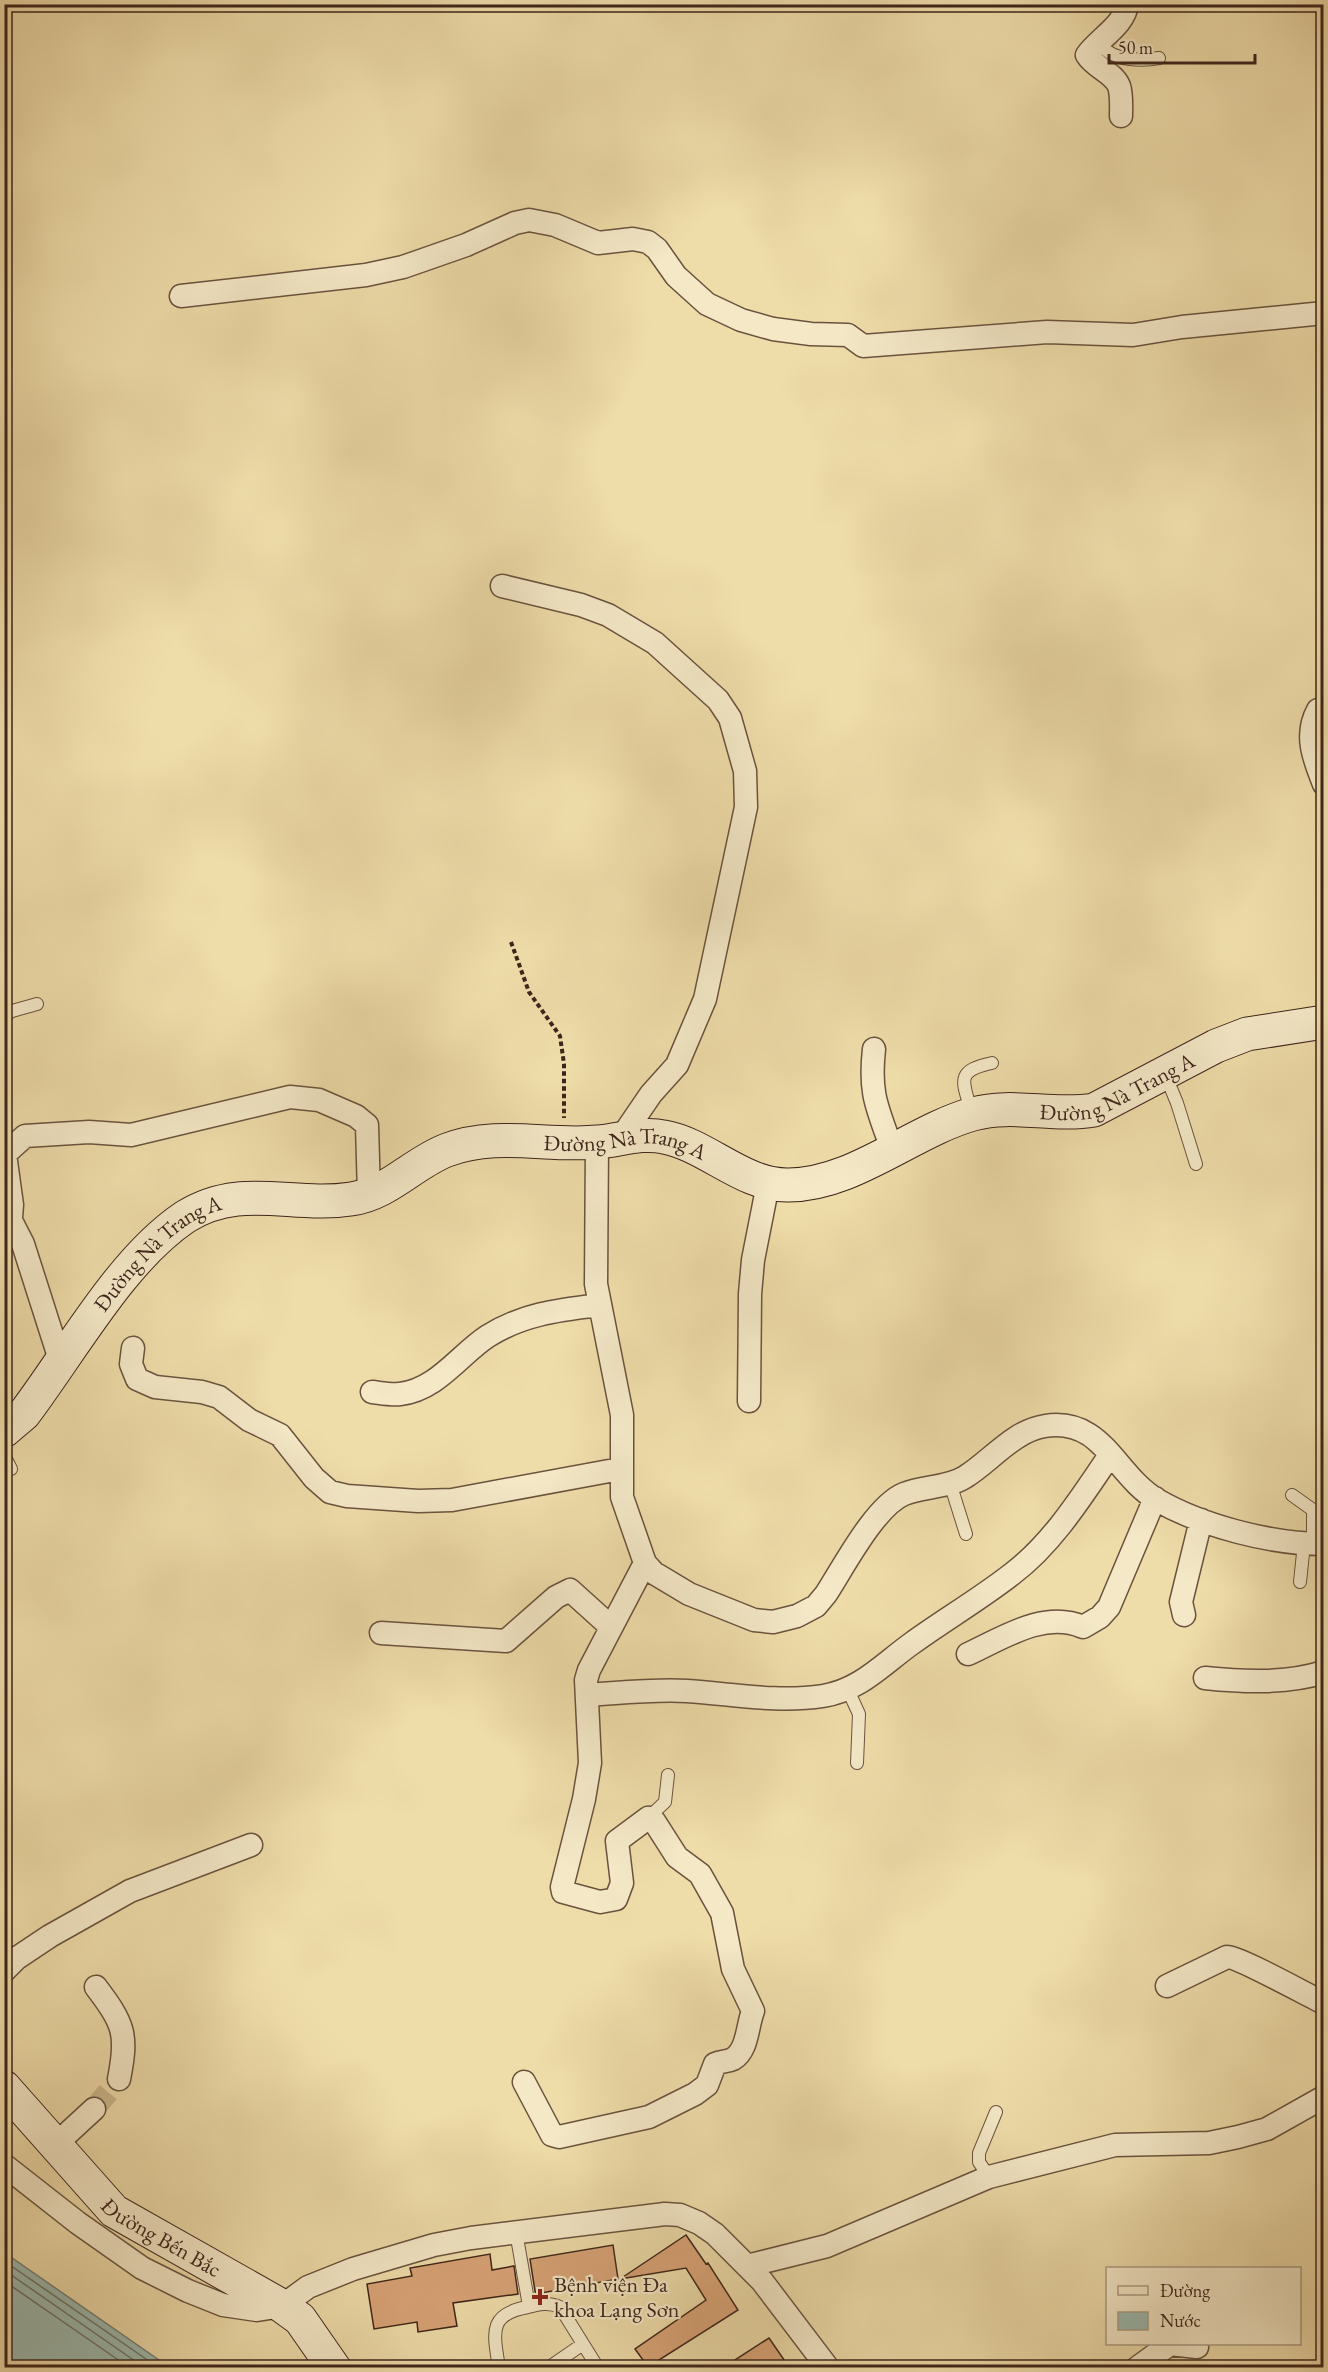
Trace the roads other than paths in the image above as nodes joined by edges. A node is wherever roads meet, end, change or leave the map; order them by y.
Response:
1 (1127, 4) edge
2 (1102, 39) junction
3 (1159, 58) dead end
4 (1121, 116) dead end
5 (181, 296) dead end
6 (1323, 313) edge
7 (502, 586) dead end
8 (1318, 710) dead end
9 (1323, 784) edge
10 (37, 1005) dead end
11 (4, 1016) edge
12 (1323, 1022) edge
13 (874, 1049) dead end
14 (992, 1063) dead end
15 (1164, 1072) junction
16 (972, 1114) junction
17 (609, 1140) junction
18 (4, 1149) edge
19 (892, 1149) junction
20 (5, 1154) edge
21 (1196, 1164) dead end
22 (768, 1184) junction
23 (369, 1195) junction
24 (8, 1212) edge
25 (599, 1305) junction
26 (133, 1348) dead end
27 (60, 1363) junction
28 (372, 1392) dead end
29 (750, 1401) dead end
30 (4, 1431) edge
31 (4, 1455) edge
32 (1110, 1455) junction
33 (11, 1469) dead end
34 (620, 1469) junction
35 (950, 1483) junction
36 (1292, 1495) dead end
37 (1155, 1498) junction
38 (1201, 1520) junction
39 (966, 1534) dead end
40 (1313, 1544) edge
41 (645, 1563) junction
42 (1300, 1581) dead end
43 (1184, 1615) dead end
44 (611, 1627) junction
45 (381, 1633) dead end
46 (968, 1654) dead end
47 (1323, 1672) edge
48 (1206, 1678) dead end
49 (848, 1690) junction
50 (587, 1695) junction
51 (857, 1763) dead end
52 (668, 1775) dead end
53 (648, 1818) junction
54 (251, 1845) dead end
55 (4, 1971) edge
56 (1167, 1986) dead end
57 (96, 1987) dead end
58 (1323, 2003) edge
59 (119, 2079) tunnel mouth
60 (524, 2082) dead end
61 (4, 2087) edge
62 (1323, 2097) edge
63 (94, 2109) tunnel mouth
64 (996, 2112) dead end
65 (55, 2145) junction
66 (4, 2165) edge
67 (989, 2177) junction
68 (516, 2232) junction
69 (747, 2266) junction
70 (282, 2306) junction
71 (529, 2306) junction
72 (583, 2344) junction
73 (1169, 2345) edge
74 (1179, 2345) edge
75 (1197, 2347) dead end
76 (334, 2367) edge
77 (499, 2367) edge
78 (548, 2367) edge
79 (598, 2367) edge
80 (828, 2367) edge
81 (1137, 2367) edge

1 - 2 street
2 - 3 lane
2 - 4 street
5 - 6 street
7 - 17 street
8 - 9 street
10 - 11 lane
12 - 15 street, Đường Nà Trang A
13 - 19 street
14 - 16 lane
15 - 16 street, Đường Nà Trang A
15 - 21 lane
16 - 19 street, Đường Nà Trang A
17 - 22 street, Đường Nà Trang A
17 - 23 street, Đường Nà Trang A
17 - 25 street
18 - 20 lane
19 - 22 street, Đường Nà Trang A
20 - 23 street
20 - 24 street
22 - 29 street
23 - 27 street, Đường Nà Trang A
24 - 27 street
25 - 28 street
25 - 34 street
26 - 34 street
27 - 30 street, Đường Nà Trang A
31 - 33 lane
32 - 35 street
32 - 37 street
32 - 49 street
34 - 41 street
35 - 39 lane
35 - 41 street
36 - 40 lane
37 - 38 street
37 - 46 street
38 - 40 street
38 - 43 street
40 - 42 lane
41 - 44 street
44 - 45 street
44 - 50 street
47 - 48 street
49 - 50 street
49 - 51 lane
50 - 53 street
52 - 53 lane
53 - 60 street
54 - 55 street
56 - 58 street
57 - 59 street
61 - 65 street, Đường Bến Bắc
62 - 67 street
63 - 65 street
64 - 67 lane
65 - 70 street, Đường Bến Bắc
66 - 70 street
67 - 69 street
68 - 69 street
68 - 70 street
68 - 71 lane
69 - 80 street
70 - 76 street, Đường Bến Bắc
71 - 72 lane
71 - 77 lane
72 - 78 lane
72 - 79 lane
73 - 81 street
74 - 75 street

